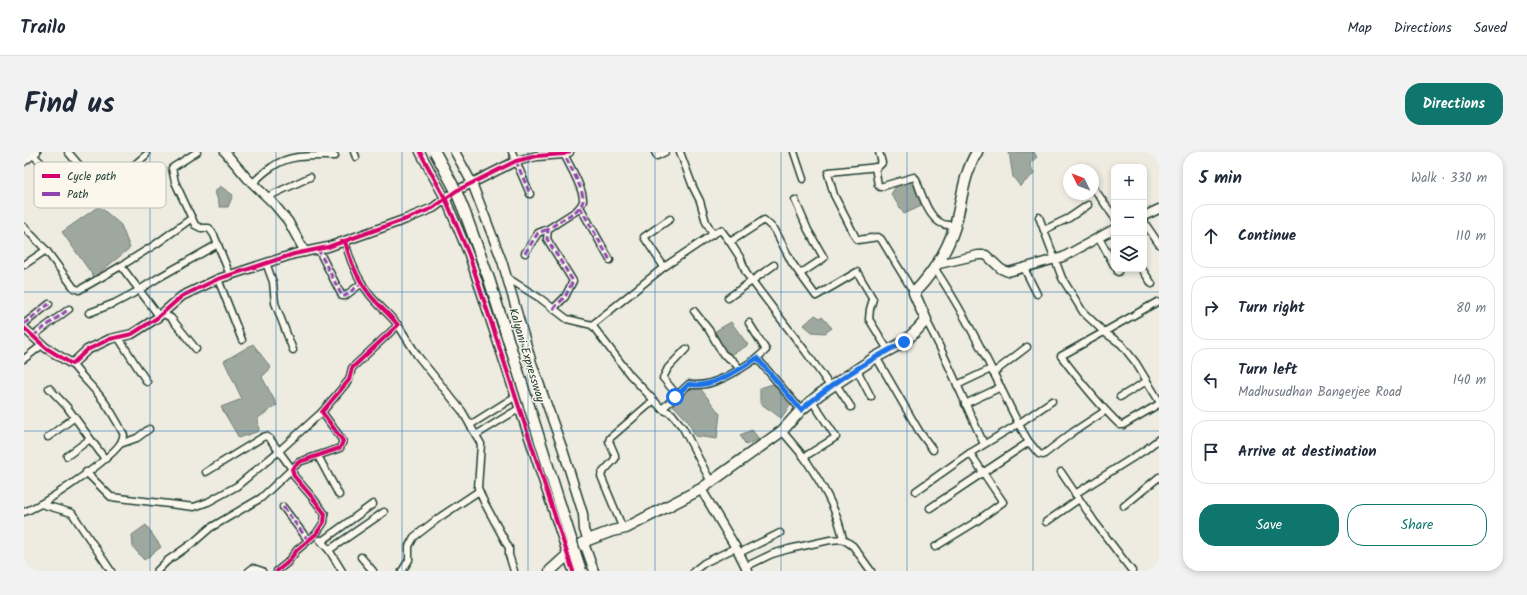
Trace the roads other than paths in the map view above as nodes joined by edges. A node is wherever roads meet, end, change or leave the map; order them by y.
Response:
1 (68, 152) edge
2 (197, 152) edge
3 (226, 152) edge
4 (420, 152) edge
5 (435, 152) edge
6 (455, 152) edge
7 (512, 152) edge
8 (655, 152) edge
9 (665, 152) edge
10 (680, 152) edge
11 (794, 152) edge
12 (880, 152) edge
13 (977, 152) edge
14 (555, 153) edge
15 (567, 153) edge
16 (35, 154) edge
17 (146, 155) dead end
18 (335, 156) dead end
19 (516, 161) junction
20 (24, 162) edge
21 (43, 162) edge
22 (77, 162) edge
23 (138, 162) edge
24 (875, 167) junction
25 (310, 176) dead end
26 (803, 179) dead end
27 (253, 183) junction
28 (472, 183) junction
29 (456, 191) junction
30 (530, 194) dead end
31 (1099, 196) edge
32 (267, 197) junction
33 (446, 200) junction
34 (795, 200) dead end
35 (1088, 205) dead end
36 (580, 207) junction
37 (1159, 209) edge
38 (1111, 213) edge
39 (1147, 215) edge
40 (1039, 216) dead end
41 (192, 218) junction
42 (670, 219) dead end
43 (955, 224) junction
44 (1147, 226) edge
45 (24, 227) edge
46 (548, 229) junction
47 (1044, 230) junction
48 (1111, 231) edge
49 (713, 234) junction
50 (1099, 238) junction
51 (345, 241) junction
52 (730, 242) junction
53 (218, 244) junction
54 (1159, 244) edge
55 (46, 250) junction
56 (318, 250) junction
57 (305, 252) junction
58 (525, 253) dead end
59 (1055, 259) junction
60 (610, 260) dead end
61 (1111, 260) edge
62 (266, 263) junction
63 (774, 264) dead end
64 (24, 265) edge
65 (121, 266) junction
66 (664, 267) junction
67 (937, 267) junction
68 (1024, 268) junction
69 (1144, 272) edge
70 (800, 274) junction
71 (230, 275) junction
72 (506, 277) junction
73 (218, 279) junction
74 (751, 281) junction
75 (362, 283) junction
76 (1152, 284) dead end
77 (139, 290) junction
78 (914, 293) junction
79 (1037, 294) dead end
80 (728, 298) dead end
81 (1157, 302) dead end
82 (49, 304) dead end
83 (69, 309) dead end
84 (553, 309) junction
85 (694, 311) dead end
86 (89, 313) dead end
87 (161, 314) junction
88 (926, 320) junction
89 (749, 323) dead end
90 (24, 324) edge
91 (592, 324) junction
92 (398, 325) junction
93 (24, 328) edge
94 (1104, 332) junction
95 (33, 336) junction
96 (118, 337) junction
97 (242, 340) dead end
98 (42, 344) junction
99 (1027, 347) dead end
100 (196, 349) dead end
101 (686, 349) dead end
102 (293, 350) dead end
103 (888, 350) junction
104 (25, 356) edge
105 (876, 357) junction
106 (757, 358) junction
107 (72, 364) junction
108 (740, 369) junction
109 (857, 370) junction
110 (992, 371) junction
111 (1147, 381) junction
112 (147, 382) dead end
113 (833, 385) junction
114 (957, 385) junction
115 (1001, 387) junction
116 (49, 388) dead end
117 (677, 395) junction
118 (516, 396) junction
119 (872, 397) dead end
120 (1120, 397) dead end
121 (1158, 397) edge
122 (653, 401) junction
123 (812, 401) junction
124 (1052, 401) dead end
125 (965, 404) junction
126 (1159, 404) edge
127 (851, 407) dead end
128 (520, 408) junction
129 (662, 409) junction
130 (801, 410) junction
131 (1105, 411) junction
132 (322, 412) junction
133 (75, 418) junction
134 (1018, 424) junction
135 (470, 425) junction
136 (149, 429) dead end
137 (782, 431) junction
138 (476, 436) junction
139 (48, 437) dead end
140 (90, 439) junction
141 (1159, 439) edge
142 (1029, 442) junction
143 (120, 444) junction
144 (984, 444) junction
145 (933, 450) dead end
146 (279, 451) junction
147 (970, 453) junction
148 (67, 456) dead end
149 (318, 456) junction
150 (804, 457) junction
151 (105, 459) junction
152 (292, 469) junction
153 (86, 472) junction
154 (206, 472) dead end
155 (1061, 472) dead end
156 (982, 473) junction
157 (1159, 477) edge
158 (712, 482) junction
159 (701, 489) junction
160 (479, 491) junction
161 (916, 491) dead end
162 (339, 495) dead end
163 (1077, 496) junction
164 (41, 504) junction
165 (373, 504) dead end
166 (1124, 506) dead end
167 (283, 507) dead end
168 (930, 508) dead end
169 (24, 512) edge
170 (384, 512) dead end
171 (1046, 522) dead end
172 (623, 529) junction
173 (780, 533) dead end
174 (316, 534) junction
175 (843, 539) junction
176 (308, 540) junction
177 (322, 541) junction
178 (583, 543) junction
179 (935, 547) dead end
180 (329, 550) junction
181 (737, 550) junction
182 (568, 554) junction
183 (361, 557) dead end
184 (746, 569) edge
185 (112, 571) edge
186 (157, 571) edge
187 (249, 571) edge
188 (262, 571) edge
189 (277, 571) edge
190 (342, 571) edge
191 (372, 571) edge
192 (402, 571) edge
193 (514, 571) edge
194 (550, 571) edge
195 (573, 571) edge
196 (581, 571) edge
197 (594, 571) edge
198 (694, 571) edge
199 (871, 571) edge
200 (1132, 571) edge

1 - 22 street
2 - 41 street
3 - 27 street
4 - 33 street
5 - 29 main road, Kalyani Expressway, bridge
6 - 28 street
7 - 19 street
8 - 9 street
10 - 49 street
11 - 26 street
12 - 24 street
13 - 43 main road
14 - 15 street
14 - 19 street
15 - 36 street
16 - 20 street
16 - 21 street
17 - 23 street
18 - 27 street
19 - 28 street
19 - 30 street
24 - 43 street
24 - 78 street
25 - 32 street
27 - 32 street
28 - 29 street
28 - 72 street
29 - 33 street
29 - 196 main road, Kalyani Expressway, bridge
31 - 38 street
32 - 57 street
33 - 51 street
33 - 118 street
34 - 70 street
35 - 47 street
36 - 46 street
36 - 60 street
37 - 39 street
40 - 47 street
41 - 53 street
41 - 65 street
42 - 66 street
43 - 67 main road
44 - 54 street
45 - 55 street
46 - 58 street
46 - 84 street
47 - 59 street
48 - 50 street
49 - 52 street
49 - 66 street
50 - 59 street
50 - 61 street
51 - 56 street
51 - 75 street
52 - 70 street
52 - 74 street
53 - 71 street
53 - 77 street
55 - 64 street
55 - 65 street
56 - 57 street
56 - 75 street
57 - 62 street
59 - 68 street
59 - 94 street
62 - 71 street
62 - 102 street
63 - 74 street
65 - 77 street
66 - 91 street
67 - 68 street
67 - 78 main road
67 - 110 street
68 - 79 street
69 - 76 street
70 - 103 street
71 - 73 street
72 - 84 street
72 - 178 street
73 - 87 street
73 - 97 street
74 - 80 street
74 - 113 street
75 - 92 street
77 - 86 street
77 - 87 street
78 - 88 main road
81 - 94 street
82 - 90 street
83 - 95 street
84 - 91 street
85 - 108 street
87 - 96 street
87 - 100 street
88 - 103 main road
88 - 114 street
89 - 106 street
91 - 122 street
92 - 132 street
92 - 135 street
93 - 95 street
94 - 111 street
94 - 131 street
95 - 98 street
96 - 107 street
96 - 112 street
98 - 104 street
98 - 107 street
99 - 110 street
101 - 117 street
103 - 105 main road
105 - 109 main road
105 - 145 street
106 - 108 street
106 - 130 street
107 - 143 street
108 - 117 street
109 - 113 main road
109 - 119 street
110 - 114 street
110 - 115 street
111 - 120 street
111 - 121 street
113 - 123 main road
113 - 127 street
114 - 125 street
115 - 125 street
115 - 134 street
116 - 133 street
117 - 129 street
118 - 128 street
118 - 135 street
122 - 129 street
122 - 172 street
123 - 130 main road
123 - 150 street
124 - 134 street
125 - 144 street
126 - 131 street
128 - 138 street
128 - 182 street
129 - 158 street
130 - 137 main road
131 - 142 street
132 - 146 street
132 - 149 street
133 - 139 street
133 - 140 street
134 - 142 street
134 - 144 street
135 - 138 street
136 - 143 street
137 - 150 street
137 - 158 main road
138 - 160 street
140 - 148 street
140 - 151 street
141 - 163 street
142 - 156 street
143 - 151 street
144 - 147 street
146 - 152 street
146 - 153 street
146 - 154 street
147 - 156 street
147 - 161 street
149 - 152 street
149 - 162 street
150 - 175 street
151 - 153 street
152 - 174 street
152 - 186 street
153 - 164 street
155 - 163 street
156 - 168 street
156 - 179 street
157 - 166 street
158 - 159 main road
159 - 172 main road
159 - 181 street
160 - 192 street
160 - 193 street
163 - 171 street
163 - 200 street
164 - 169 street
164 - 185 street
165 - 177 street
167 - 176 street
170 - 180 street
172 - 178 main road
173 - 181 street
174 - 176 street
174 - 177 street
175 - 184 street
175 - 199 street
176 - 189 street
177 - 180 street
178 - 182 main road
178 - 197 street
180 - 190 street
181 - 184 street
181 - 198 street
182 - 194 main road
182 - 195 street
183 - 191 street
187 - 188 street

